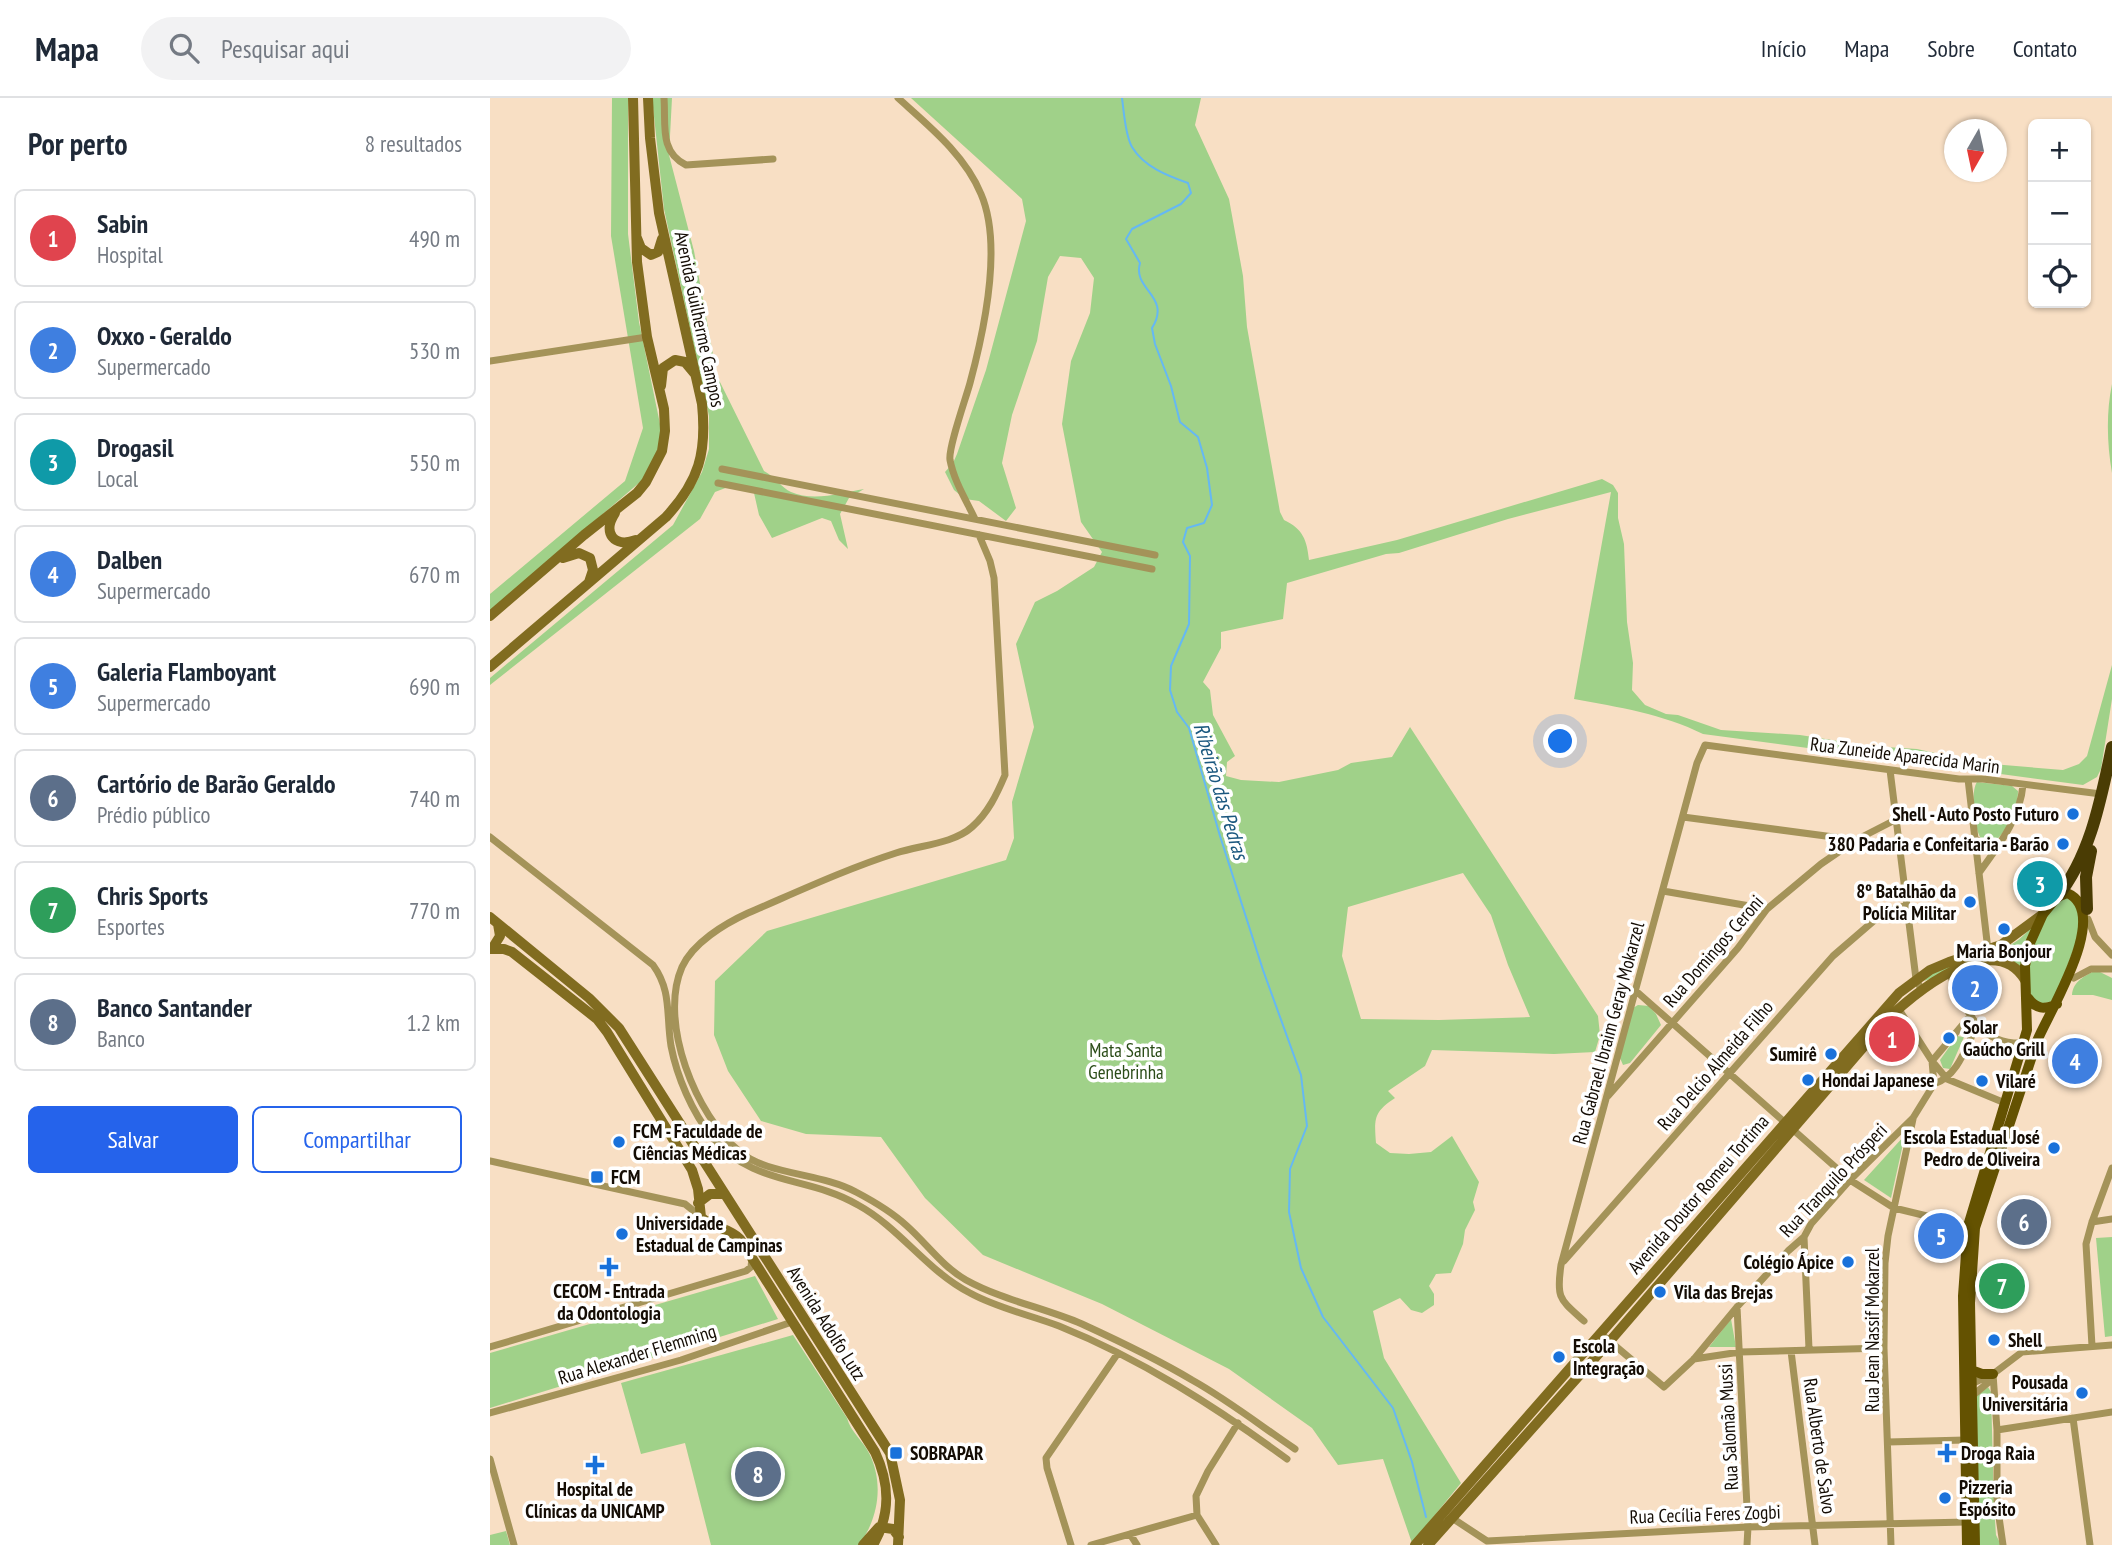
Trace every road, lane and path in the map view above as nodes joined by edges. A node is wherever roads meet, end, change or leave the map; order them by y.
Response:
1 (634, 98) edge
2 (648, 98) edge
3 (664, 98) edge
4 (898, 98) edge
5 (773, 159) dead end
6 (634, 220) junction
7 (661, 226) junction
8 (647, 337) junction
9 (490, 361) edge
10 (698, 380) junction
11 (661, 400) junction
12 (722, 469) dead end
13 (718, 483) dead end
14 (619, 507) junction
15 (951, 514) junction
16 (975, 519) junction
17 (1001, 524) junction
18 (949, 529) junction
19 (979, 535) junction
20 (644, 536) junction
21 (999, 539) junction
22 (1155, 555) dead end
23 (1152, 569) dead end
24 (538, 575) junction
25 (578, 593) junction
26 (490, 616) edge
27 (490, 667) edge
28 (1705, 745) joint
29 (2112, 747) edge
30 (2110, 759) edge
31 (1889, 770) junction
32 (1968, 779) junction
33 (2023, 785) junction
34 (2107, 790) edge
35 (1683, 817) junction
36 (1895, 820) junction
37 (490, 837) edge
38 (1973, 837) junction
39 (1857, 840) junction
40 (1998, 847) junction
41 (1979, 873) junction
42 (1663, 891) junction
43 (2057, 897) junction
44 (1907, 905) junction
45 (1768, 909) junction
46 (2043, 914) junction
47 (2087, 914) junction
48 (493, 920) edge
49 (491, 949) edge
50 (1988, 950) junction
51 (2112, 955) edge
52 (2112, 969) edge
53 (1949, 973) junction
54 (2074, 978) junction
55 (1916, 979) junction
56 (2025, 980) junction
57 (1921, 989) junction
58 (1636, 991) junction
59 (2028, 998) junction
60 (2057, 1004) junction
61 (1898, 1008) junction
62 (1970, 1016) junction
63 (1672, 1023) junction
64 (1977, 1025) junction
65 (2024, 1043) junction
66 (1932, 1060) junction
67 (1616, 1064) junction
68 (1628, 1073) junction
69 (1729, 1073) junction
70 (1947, 1079) junction
71 (1934, 1084) junction
72 (2016, 1085) junction
73 (1606, 1097) junction
74 (2005, 1103) junction
75 (1913, 1118) junction
76 (1784, 1122) junction
77 (1794, 1131) junction
78 (490, 1161) edge
79 (2112, 1168) edge
80 (1850, 1180) junction
81 (725, 1195) junction
82 (698, 1203) junction
83 (733, 1207) junction
84 (1895, 1208) junction
85 (701, 1217) junction
86 (2112, 1219) edge
87 (2092, 1222) junction
88 (713, 1225) junction
89 (1968, 1227) junction
90 (1804, 1237) junction
91 (752, 1257) junction
92 (1561, 1265) junction
93 (1737, 1307) junction
94 (1584, 1321) dead end
95 (792, 1322) junction
96 (1600, 1333) junction
97 (1610, 1341) junction
98 (2112, 1345) edge
99 (2092, 1346) junction
100 (490, 1347) edge
101 (1884, 1348) junction
102 (1809, 1349) junction
103 (1791, 1351) junction
104 (1740, 1352) junction
105 (1118, 1353) junction
106 (1693, 1359) junction
107 (1971, 1370) junction
108 (1993, 1374) junction
109 (1967, 1385) junction
110 (1972, 1396) junction
111 (2112, 1412) edge
112 (490, 1413) edge
113 (2073, 1418) junction
114 (1238, 1423) junction
115 (1997, 1430) junction
116 (1965, 1440) junction
117 (1888, 1442) junction
118 (1295, 1449) dead end
119 (490, 1459) edge
120 (1287, 1459) dead end
121 (1457, 1498) junction
122 (1197, 1515) junction
123 (1452, 1518) junction
124 (1890, 1524) junction
125 (1814, 1526) junction
126 (883, 1527) junction
127 (1748, 1527) junction
128 (1967, 1533) edge
129 (1130, 1534) junction
130 (898, 1541) edge
131 (514, 1545) edge
132 (863, 1545) edge
133 (873, 1545) edge
134 (1071, 1545) edge
135 (1091, 1545) edge
136 (1137, 1545) edge
137 (1216, 1545) edge
138 (1415, 1545) edge
139 (1428, 1545) edge
140 (1747, 1545) edge
141 (1815, 1545) edge
142 (1891, 1545) edge
143 (1975, 1545) edge
144 (2003, 1545) edge
145 (2090, 1545) edge

1 - 6 main road
2 - 7 main road, Avenida Guilherme Campos
3 - 5 street
4 - 16 street
6 - 7 main road
6 - 8 main road
7 - 10 main road, Avenida Guilherme Campos
8 - 9 street
8 - 11 main road
10 - 11 main road
10 - 20 main road, Avenida Guilherme Campos
11 - 14 main road
12 - 15 street
13 - 18 street
14 - 20 main road
14 - 24 main road
15 - 16 street
15 - 18 street
16 - 17 street
17 - 21 street
17 - 22 street
18 - 19 street
19 - 21 street
19 - 118 street
20 - 25 main road, Avenida Guilherme Campos
21 - 23 street
24 - 25 main road
24 - 26 main road
25 - 27 main road, Avenida Guilherme Campos
28 - 31 street, Rua Zuneide Aparecida Marin
28 - 35 street, Rua Gabrael Ibraim Geray Mokarzel
29 - 30 highway
30 - 34 highway
31 - 32 street, Rua Zuneide Aparecida Marin
31 - 36 street
32 - 33 street, Rua Zuneide Aparecida Marin
32 - 38 street
33 - 34 street, Rua Zuneide Aparecida Marin
33 - 40 street
34 - 43 highway
34 - 47 highway
35 - 39 street
35 - 42 street, Rua Gabrael Ibraim Geray Mokarzel
36 - 39 street, Rua Domingos Ceroni
36 - 44 street
37 - 105 street
38 - 40 street
38 - 41 street
39 - 45 street, Rua Domingos Ceroni
40 - 41 street
41 - 50 street
42 - 45 street
42 - 58 street, Rua Gabrael Ibraim Geray Mokarzel
43 - 46 main road
43 - 47 main road
44 - 55 street
44 - 69 street, Rua Delcio Almeida Filho
45 - 63 street, Rua Domingos Ceroni
46 - 50 main road, Avenida Doutor Romeu Tortima
46 - 56 main road
47 - 51 street
47 - 54 main road
48 - 49 main road
48 - 81 main road, Avenida Adolfo Lutz
49 - 82 main road
50 - 55 main road, Avenida Doutor Romeu Tortima
52 - 54 street
53 - 56 main road, Avenida Doutor Romeu Tortima
53 - 57 main road, Avenida Doutor Romeu Tortima
53 - 62 street
54 - 60 main road
55 - 57 street
55 - 76 main road, Avenida Doutor Romeu Tortima
56 - 59 main road
57 - 61 main road, Avenida Doutor Romeu Tortima
58 - 63 street
58 - 67 street, Rua Gabrael Ibraim Geray Mokarzel
59 - 60 main road
59 - 65 main road
60 - 72 main road
61 - 66 street
61 - 77 main road, Avenida Doutor Romeu Tortima
62 - 64 street
62 - 66 street
63 - 68 street, Rua Domingos Ceroni
63 - 69 street
64 - 65 street
64 - 70 street
65 - 72 main road
66 - 70 street
66 - 71 street
67 - 68 street
67 - 73 street, Rua Gabrael Ibraim Geray Mokarzel
68 - 73 street, Rua Domingos Ceroni
69 - 76 street
69 - 92 street, Rua Delcio Almeida Filho
70 - 71 street
70 - 74 street
71 - 75 street, Rua Tranquilo Prósperi
72 - 74 main road
72 - 107 main road
73 - 92 street, Rua Gabrael Ibraim Geray Mokarzel
74 - 89 main road
75 - 80 street, Rua Tranquilo Prósperi
75 - 84 street, Rua Jean Nassif Mokarzel
76 - 77 street
76 - 96 main road, Avenida Doutor Romeu Tortima
77 - 80 street
77 - 97 main road, Avenida Doutor Romeu Tortima
78 - 85 street
79 - 87 street
80 - 84 street
80 - 90 street, Rua Tranquilo Prósperi
81 - 82 main road
81 - 83 main road, Avenida Adolfo Lutz
82 - 85 main road
83 - 88 main road
83 - 130 main road, Avenida Adolfo Lutz
84 - 89 street
84 - 101 street, Rua Jean Nassif Mokarzel
85 - 88 main road, Avenida Adolfo Lutz
86 - 87 street
87 - 99 street
88 - 91 main road, Avenida Adolfo Lutz
89 - 109 main road
90 - 93 street, Rua Tranquilo Prósperi
90 - 102 street, Rua Alberto de Salvo
91 - 95 main road, Avenida Adolfo Lutz
91 - 100 street
92 - 94 street, Rua Gabrael Ibraim Geray Mokarzel
93 - 104 street, Rua Salomão Mussi
93 - 106 street, Rua Tranquilo Prósperi
95 - 112 street, Rua Alexander Flemming
95 - 126 main road, Avenida Adolfo Lutz
96 - 97 street
96 - 121 main road, Avenida Doutor Romeu Tortima
97 - 106 street, Rua Tranquilo Prósperi
97 - 123 main road, Avenida Doutor Romeu Tortima
98 - 99 street
99 - 108 street
101 - 102 street
101 - 117 street, Rua Jean Nassif Mokarzel
102 - 103 street
103 - 104 street
103 - 125 street, Rua Alberto de Salvo
104 - 106 street
104 - 127 street, Rua Salomão Mussi
105 - 114 street
105 - 134 street
107 - 108 main road
107 - 109 main road
108 - 109 street
108 - 110 street
108 - 115 street
109 - 110 main road
109 - 116 main road
110 - 143 main road
111 - 113 street
113 - 115 street
113 - 145 street
114 - 120 street
114 - 122 street
115 - 144 street
116 - 117 street
116 - 128 main road
117 - 124 street, Rua Jean Nassif Mokarzel
119 - 131 street
121 - 123 main road
121 - 138 main road, Avenida Doutor Romeu Tortima
122 - 129 street
122 - 137 street
123 - 127 street, Rua Cecília Feres Zogbi
123 - 139 main road, Avenida Doutor Romeu Tortima
124 - 125 street, Rua Cecília Feres Zogbi
124 - 128 street, Rua Cecília Feres Zogbi
124 - 142 street, Rua Jean Nassif Mokarzel
125 - 127 street, Rua Cecília Feres Zogbi
125 - 141 street, Rua Alberto de Salvo
126 - 130 main road
126 - 132 main road
126 - 133 main road, Avenida Adolfo Lutz
127 - 140 street, Rua Salomão Mussi
128 - 143 main road
129 - 135 street
129 - 136 street

